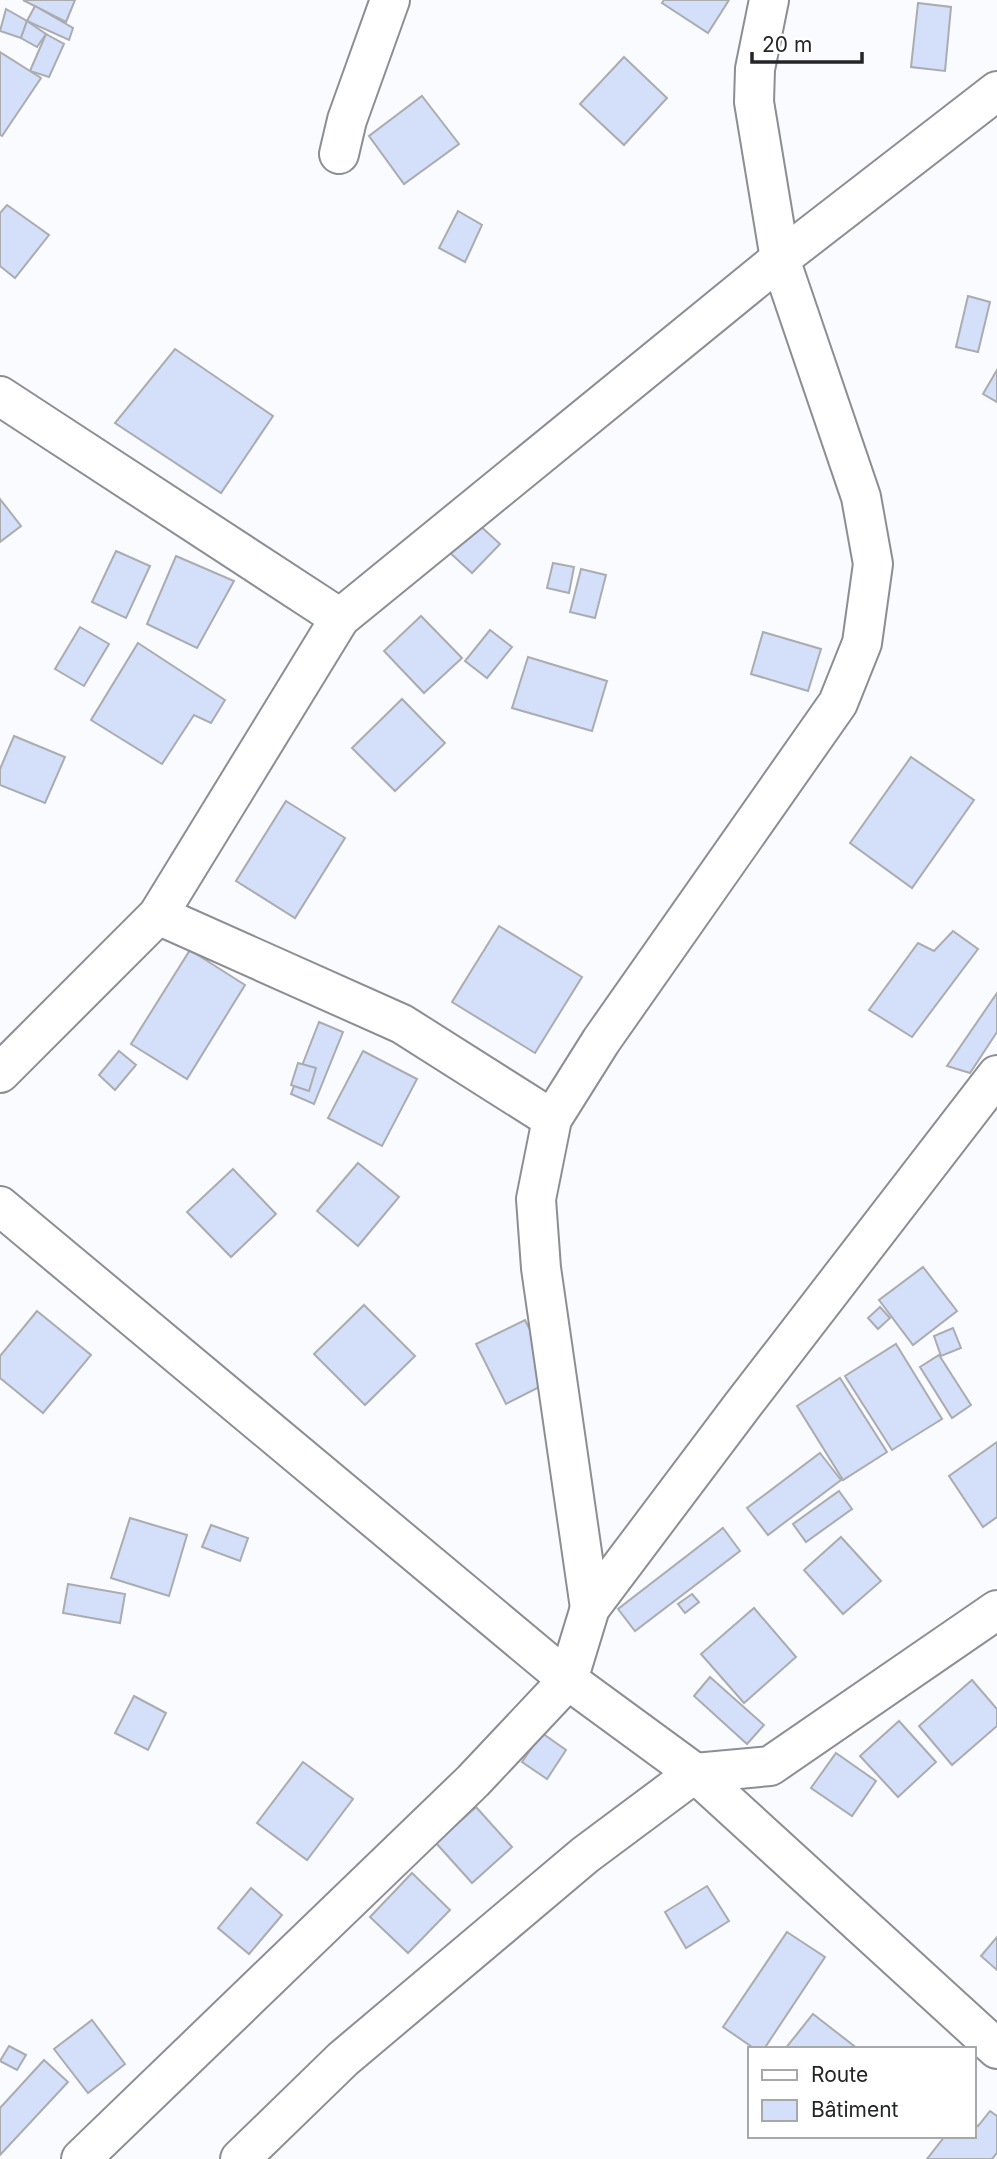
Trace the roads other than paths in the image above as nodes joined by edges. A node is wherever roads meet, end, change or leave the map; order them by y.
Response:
1 (390, 0) edge
2 (769, 0) edge
3 (997, 91) edge
4 (339, 154) dead end
5 (780, 258) junction
6 (0, 396) edge
7 (340, 618) junction
8 (158, 915) junction
9 (0, 1073) edge
10 (997, 1075) edge
11 (552, 1119) junction
12 (0, 1206) edge
13 (590, 1608) junction
14 (997, 1610) edge
15 (568, 1680) junction
16 (695, 1773) junction
17 (997, 2049) edge
18 (82, 2159) edge
19 (240, 2159) edge

1 - 4 street
2 - 5 street
3 - 5 street
5 - 7 street
5 - 11 street
6 - 7 street
7 - 8 street
8 - 9 street
8 - 11 street
10 - 13 street
11 - 13 street
12 - 15 street
13 - 15 street
14 - 16 street
15 - 16 street
15 - 18 street
16 - 17 street
16 - 19 street

